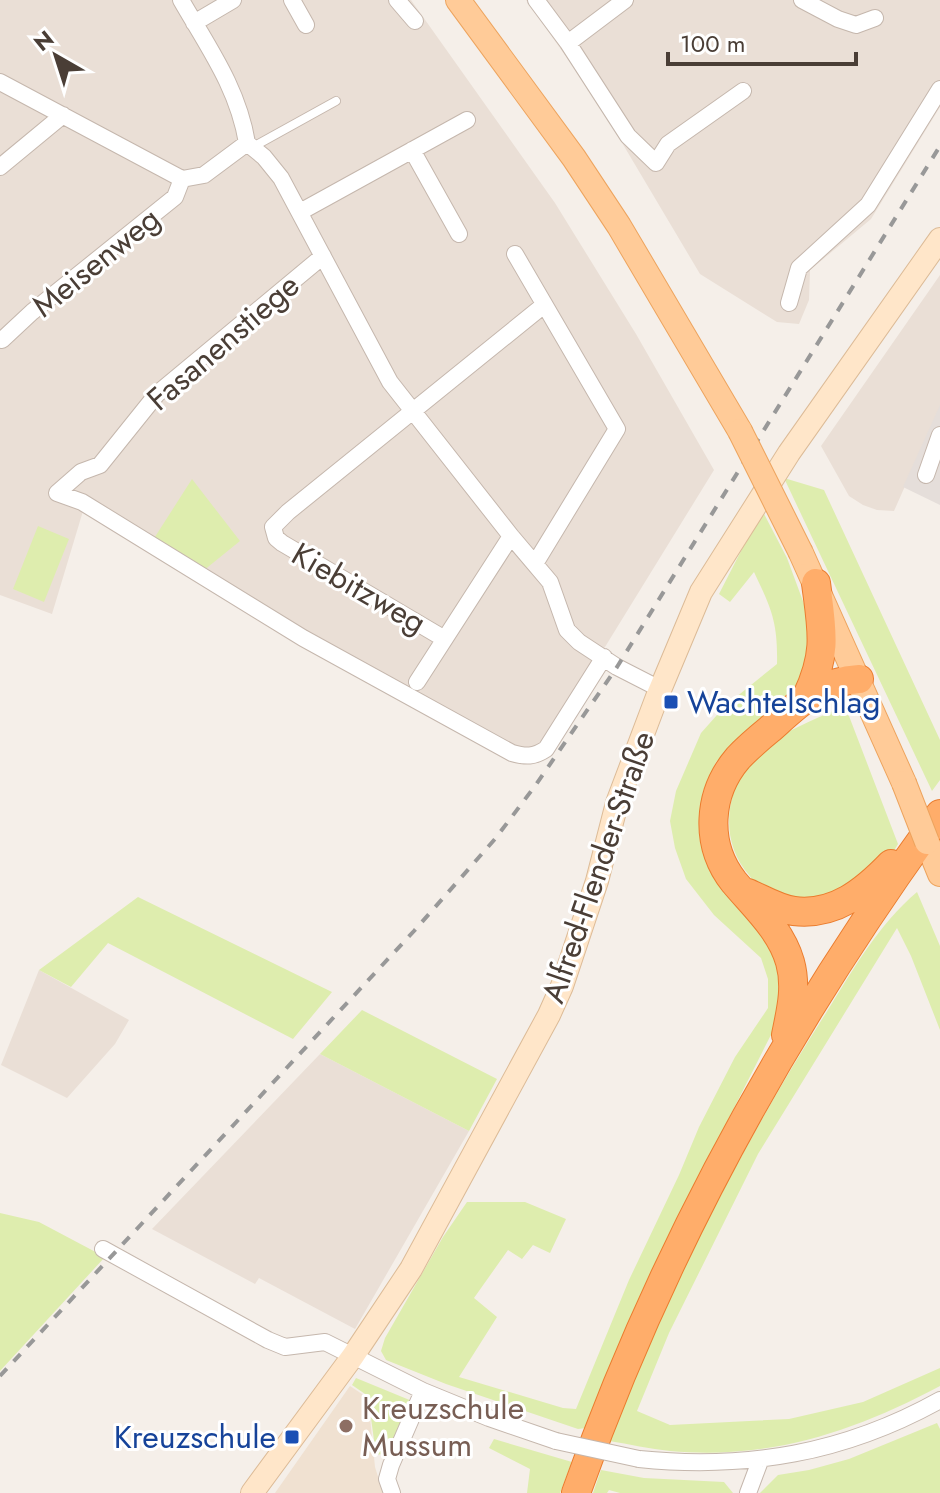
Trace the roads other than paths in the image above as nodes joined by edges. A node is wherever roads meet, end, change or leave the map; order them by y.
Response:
1 (181, 0) edge
2 (233, 0) edge
3 (292, 0) edge
4 (397, 0) edge
5 (458, 0) edge
6 (536, 0) edge
7 (625, 0) edge
8 (802, 0) edge
9 (875, 18) dead end
10 (415, 21) dead end
11 (194, 23) junction
12 (306, 25) dead end
13 (568, 43) junction
14 (0, 82) edge
15 (940, 89) edge
16 (743, 91) dead end
17 (336, 101) dead end
18 (63, 115) junction
19 (467, 120) dead end
20 (250, 145) junction
21 (412, 150) junction
22 (0, 167) edge
23 (182, 179) junction
24 (300, 212) junction
25 (459, 234) dead end
26 (940, 239) edge
27 (515, 254) dead end
28 (323, 256) junction
29 (789, 303) dead end
30 (544, 305) junction
31 (2, 340) dead end
32 (413, 411) junction
33 (940, 435) edge
34 (926, 475) dead end
35 (511, 536) junction
36 (536, 562) junction
37 (816, 583) junction
38 (443, 638) junction
39 (604, 657) junction
40 (417, 682) dead end
41 (861, 684) junction
42 (660, 689) junction
43 (807, 696) junction
44 (769, 730) junction
45 (937, 820) edge
46 (940, 874) edge
47 (743, 891) junction
48 (783, 1051) junction
49 (103, 1249) dead end
50 (353, 1356) junction
51 (423, 1391) junction
52 (940, 1400) edge
53 (760, 1461) junction
54 (252, 1493) edge
55 (392, 1493) edge
56 (576, 1493) edge
57 (748, 1493) edge

1 - 11 street
2 - 11 street
3 - 12 street
4 - 10 street
5 - 37 main road, bridge
6 - 13 street
7 - 13 street
8 - 9 street
11 - 20 street
13 - 16 street
14 - 18 street
15 - 29 street
17 - 20 lane
18 - 22 street
18 - 23 street
19 - 21 street
20 - 23 street
20 - 24 street
21 - 24 street
21 - 25 street
23 - 31 street, Meisenweg
24 - 28 street
26 - 42 street, Alfred-Flender-Straße
27 - 30 street
28 - 32 street
28 - 39 street, Fasanenstiege
30 - 32 street
30 - 36 street
32 - 35 street
32 - 38 street, Kiebitzweg
33 - 34 street
35 - 36 street
35 - 38 street, Kiebitzweg
36 - 39 street
37 - 41 main road
37 - 43 highway
38 - 40 street, Kiebitzweg
39 - 42 street
41 - 43 highway
41 - 44 highway
41 - 46 main road, bridge
42 - 50 street, Alfred-Flender-Straße
43 - 44 highway
44 - 47 highway
45 - 47 highway
45 - 48 highway
47 - 48 highway
48 - 56 highway
49 - 50 street
50 - 51 street
50 - 54 street, Alfred-Flender-Straße
51 - 53 street, bridge
51 - 55 street
52 - 53 street
53 - 57 street

